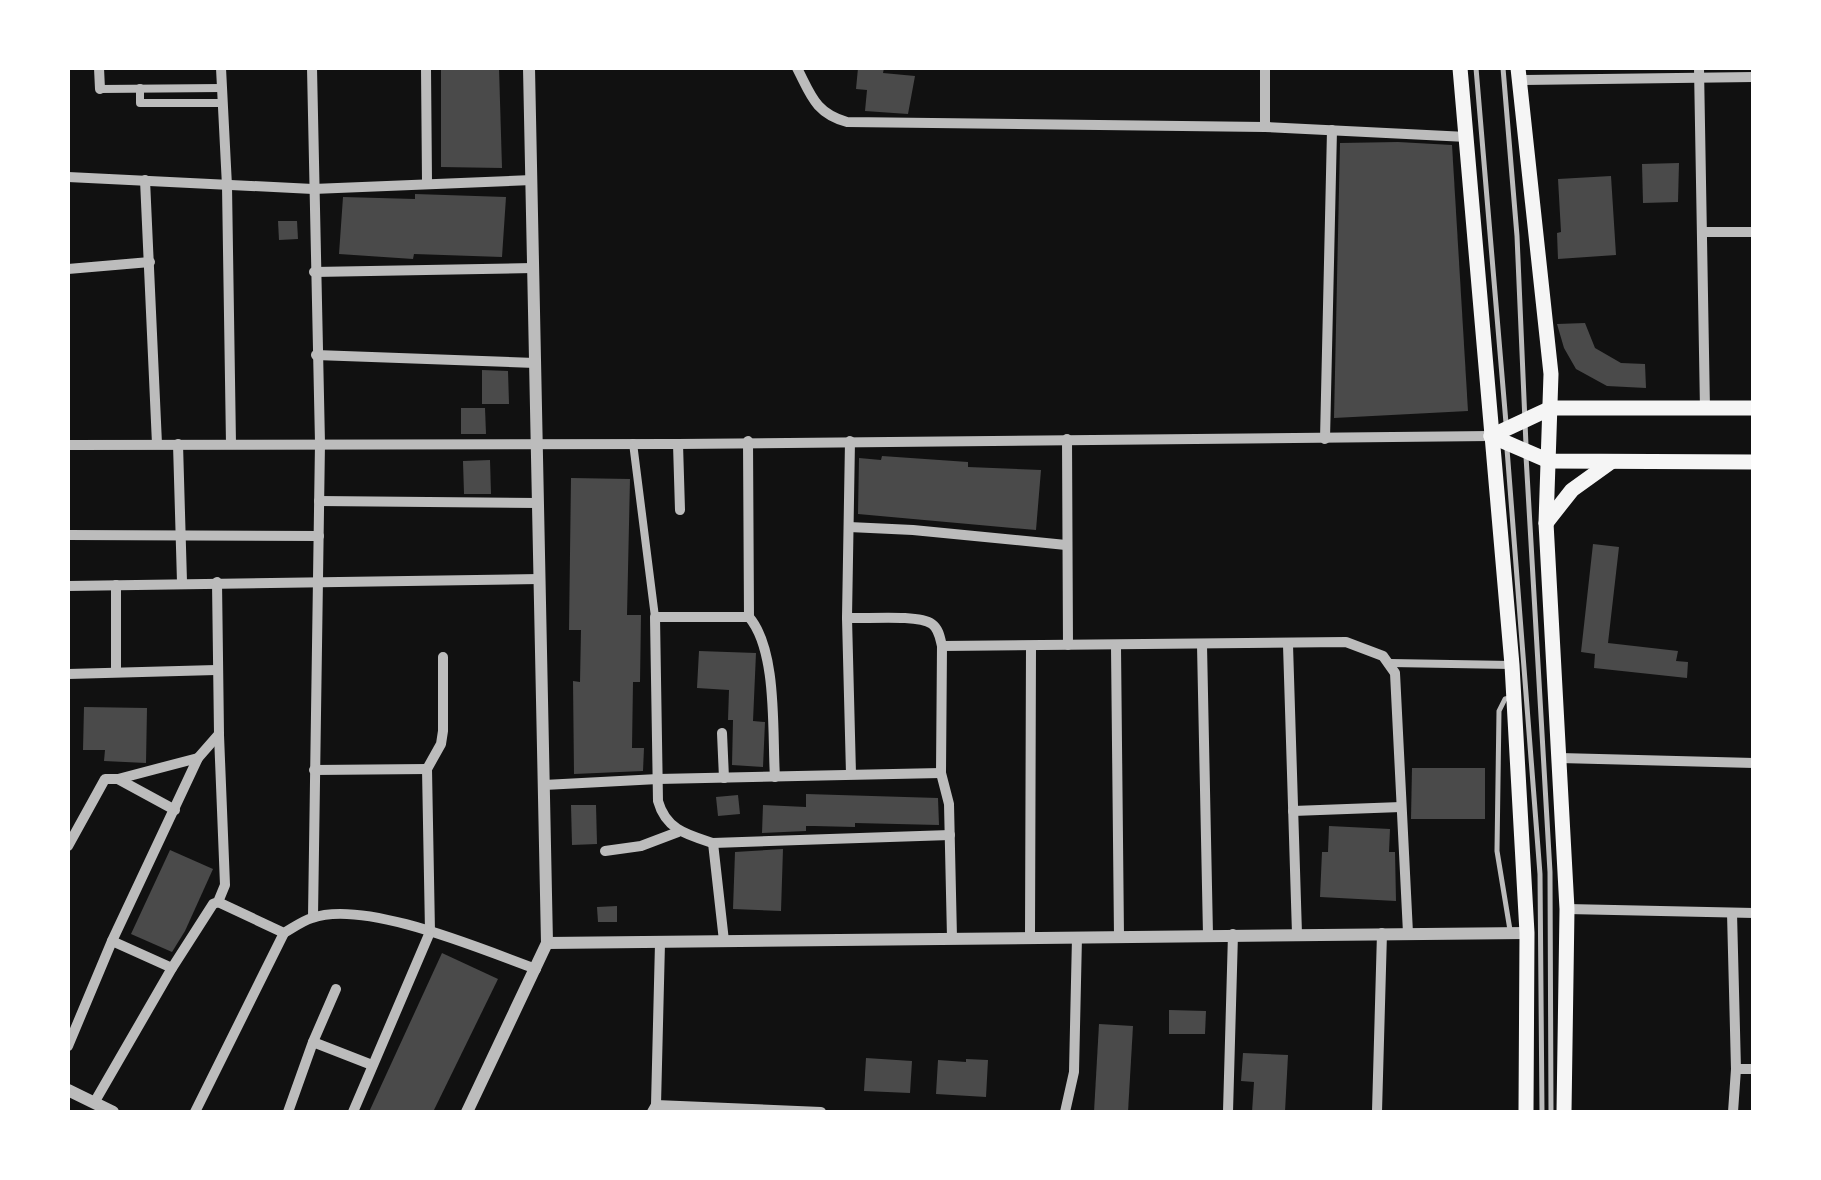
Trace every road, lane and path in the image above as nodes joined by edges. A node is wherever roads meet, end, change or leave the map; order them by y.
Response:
1 (98, 68) edge
2 (221, 68) edge
3 (312, 68) edge
4 (426, 68) edge
5 (529, 68) edge
6 (797, 68) edge
7 (1264, 68) edge
8 (1460, 68) edge
9 (1476, 68) edge
10 (1503, 68) edge
11 (1698, 72) edge
12 (1519, 74) edge
13 (1754, 77) edge
14 (100, 88) joint
15 (140, 88) junction
16 (222, 88) junction
17 (222, 104) junction
18 (1265, 127) junction
19 (1332, 130) junction
20 (1467, 137) junction
21 (68, 177) edge
22 (145, 180) junction
23 (532, 180) junction
24 (426, 182) junction
25 (227, 186) junction
26 (313, 189) junction
27 (1703, 232) junction
28 (1754, 232) edge
29 (150, 262) junction
30 (533, 268) junction
31 (68, 269) edge
32 (314, 272) junction
33 (316, 355) junction
34 (535, 363) junction
35 (1551, 408) junction
36 (1754, 408) edge
37 (1705, 409) junction
38 (1528, 420) junction
39 (1501, 436) junction
40 (1068, 439) junction
41 (1326, 439) junction
42 (748, 441) junction
43 (850, 441) junction
44 (320, 442) junction
45 (537, 442) junction
46 (633, 443) junction
47 (157, 444) junction
48 (178, 444) junction
49 (231, 444) junction
50 (678, 444) junction
51 (68, 445) edge
52 (1526, 451) junction
53 (1549, 461) junction
54 (1612, 462) junction
55 (1754, 462) edge
56 (319, 501) junction
57 (538, 502) junction
58 (680, 510) dead end
59 (1546, 523) junction
60 (849, 527) junction
61 (68, 535) edge
62 (181, 536) junction
63 (319, 536) junction
64 (1066, 545) junction
65 (540, 579) junction
66 (182, 582) junction
67 (217, 582) junction
68 (318, 582) junction
69 (116, 585) junction
70 (68, 586) edge
71 (656, 618) junction
72 (749, 618) junction
73 (847, 618) junction
74 (1288, 644) junction
75 (1068, 645) junction
76 (1202, 645) junction
77 (942, 646) junction
78 (1031, 646) junction
79 (1116, 647) junction
80 (443, 657) dead end
81 (1390, 663) junction
82 (1512, 665) junction
83 (216, 670) junction
84 (116, 672) junction
85 (68, 674) edge
86 (1514, 698) junction
87 (722, 733) dead end
88 (218, 734) junction
89 (198, 758) junction
90 (1560, 758) junction
91 (1754, 764) edge
92 (426, 769) junction
93 (314, 770) junction
94 (941, 773) junction
95 (852, 774) junction
96 (114, 778) junction
97 (724, 778) junction
98 (775, 778) junction
99 (658, 779) junction
100 (544, 785) junction
101 (1401, 807) junction
102 (174, 810) junction
103 (1293, 811) junction
104 (678, 832) junction
105 (950, 835) junction
106 (714, 843) junction
107 (68, 846) edge
108 (605, 851) dead end
109 (218, 902) junction
110 (1567, 909) junction
111 (1732, 912) junction
112 (1754, 913) edge
113 (313, 917) junction
114 (430, 932) junction
115 (1408, 932) junction
116 (284, 933) junction
117 (1382, 933) junction
118 (1519, 933) junction
119 (1234, 934) junction
120 (1297, 934) junction
121 (1208, 935) junction
122 (1119, 936) junction
123 (1030, 937) junction
124 (1077, 937) junction
125 (952, 938) junction
126 (112, 941) junction
127 (724, 941) junction
128 (547, 943) junction
129 (660, 943) junction
130 (172, 968) junction
131 (536, 969) junction
132 (336, 989) dead end
133 (313, 1042) junction
134 (68, 1046) edge
135 (372, 1065) junction
136 (1736, 1069) junction
137 (1754, 1069) edge
138 (68, 1090) edge
139 (94, 1104) junction
140 (654, 1109) edge
141 (113, 1112) edge
142 (195, 1112) edge
143 (288, 1112) edge
144 (353, 1112) edge
145 (467, 1112) edge
146 (820, 1112) edge
147 (1065, 1112) edge
148 (1228, 1112) edge
149 (1377, 1112) edge
150 (1526, 1112) edge
151 (1542, 1112) edge
152 (1551, 1112) edge
153 (1564, 1112) edge
154 (1733, 1112) edge

1 - 14 street
2 - 16 street
3 - 26 street
4 - 24 street
5 - 23 street
6 - 18 street
7 - 18 street
8 - 20 main road
9 - 39 lane
10 - 38 lane
11 - 12 street
11 - 13 street
11 - 27 street
12 - 35 main road
14 - 15 street
15 - 16 street
15 - 17 street
16 - 17 street
17 - 25 street
18 - 19 street
19 - 20 street
19 - 41 street
20 - 39 main road
21 - 22 street
22 - 25 street
22 - 29 street
23 - 24 street
23 - 30 street
24 - 26 street
25 - 26 street
25 - 49 street
26 - 32 street
27 - 28 street
27 - 37 street
29 - 31 street
29 - 47 street
30 - 32 street
30 - 34 street
32 - 33 street
33 - 34 street
33 - 44 street
34 - 45 street
35 - 37 main road
35 - 38 main road
35 - 53 main road
36 - 37 main road
38 - 39 main road
38 - 52 lane
39 - 41 street
39 - 52 main road
39 - 82 main road
39 - 151 lane
40 - 41 street
40 - 43 street
40 - 64 street
42 - 43 street
42 - 50 street
42 - 72 street
43 - 60 street
44 - 45 street
44 - 49 street
44 - 56 street
45 - 46 street
45 - 57 street
46 - 50 street
46 - 71 street
47 - 48 street
47 - 51 street
48 - 49 street
48 - 62 street
50 - 58 street
52 - 53 main road
52 - 152 lane
53 - 54 main road
53 - 59 main road
54 - 55 main road
54 - 59 main road
56 - 57 street
56 - 63 street
57 - 65 street
59 - 90 main road
60 - 64 street
60 - 73 street
61 - 62 street
62 - 63 street
62 - 66 street
63 - 68 street
64 - 75 street
65 - 68 street
65 - 100 street
66 - 67 street
66 - 69 street
67 - 68 street
67 - 83 street
68 - 93 street
69 - 70 street
69 - 84 street
71 - 72 street
71 - 99 street
72 - 98 street
73 - 77 street
73 - 95 street
74 - 76 street
74 - 81 street
74 - 103 street
75 - 78 street
75 - 79 street
76 - 79 street
76 - 121 street
77 - 78 street
77 - 94 street
78 - 123 street
79 - 122 street
80 - 92 street
81 - 82 street
81 - 101 street
82 - 86 main road
83 - 84 street
83 - 88 street
84 - 85 street
86 - 118 main road
86 - 118 lane
87 - 97 street
88 - 89 street
88 - 109 street
89 - 96 street
89 - 102 street
90 - 91 street
90 - 110 main road
92 - 93 street
92 - 114 street
93 - 113 street
94 - 95 street
94 - 105 street
95 - 98 street
96 - 102 street
96 - 107 street
97 - 98 street
97 - 99 street
99 - 100 street
99 - 104 street
100 - 128 street
101 - 103 street
101 - 115 street
102 - 126 street
103 - 120 street
104 - 106 street
104 - 108 street
105 - 106 street
105 - 125 street
106 - 127 street
109 - 116 street
109 - 130 street
110 - 111 street
110 - 153 main road
111 - 112 street
111 - 136 street
113 - 114 street
113 - 116 street
114 - 131 street
114 - 135 street
115 - 117 street
115 - 118 street
116 - 142 street
117 - 120 street
117 - 149 street
118 - 150 main road
119 - 120 street
119 - 121 street
119 - 148 street
121 - 122 street
122 - 124 street
123 - 124 street
123 - 125 street
124 - 147 street
125 - 127 street
126 - 130 street
126 - 134 street
127 - 129 street
128 - 129 street
128 - 131 street
129 - 140 street
130 - 139 street
131 - 145 street
132 - 133 street
133 - 135 street
133 - 143 street
135 - 144 street
136 - 137 street
136 - 154 street
138 - 139 street
139 - 141 street
140 - 146 street

